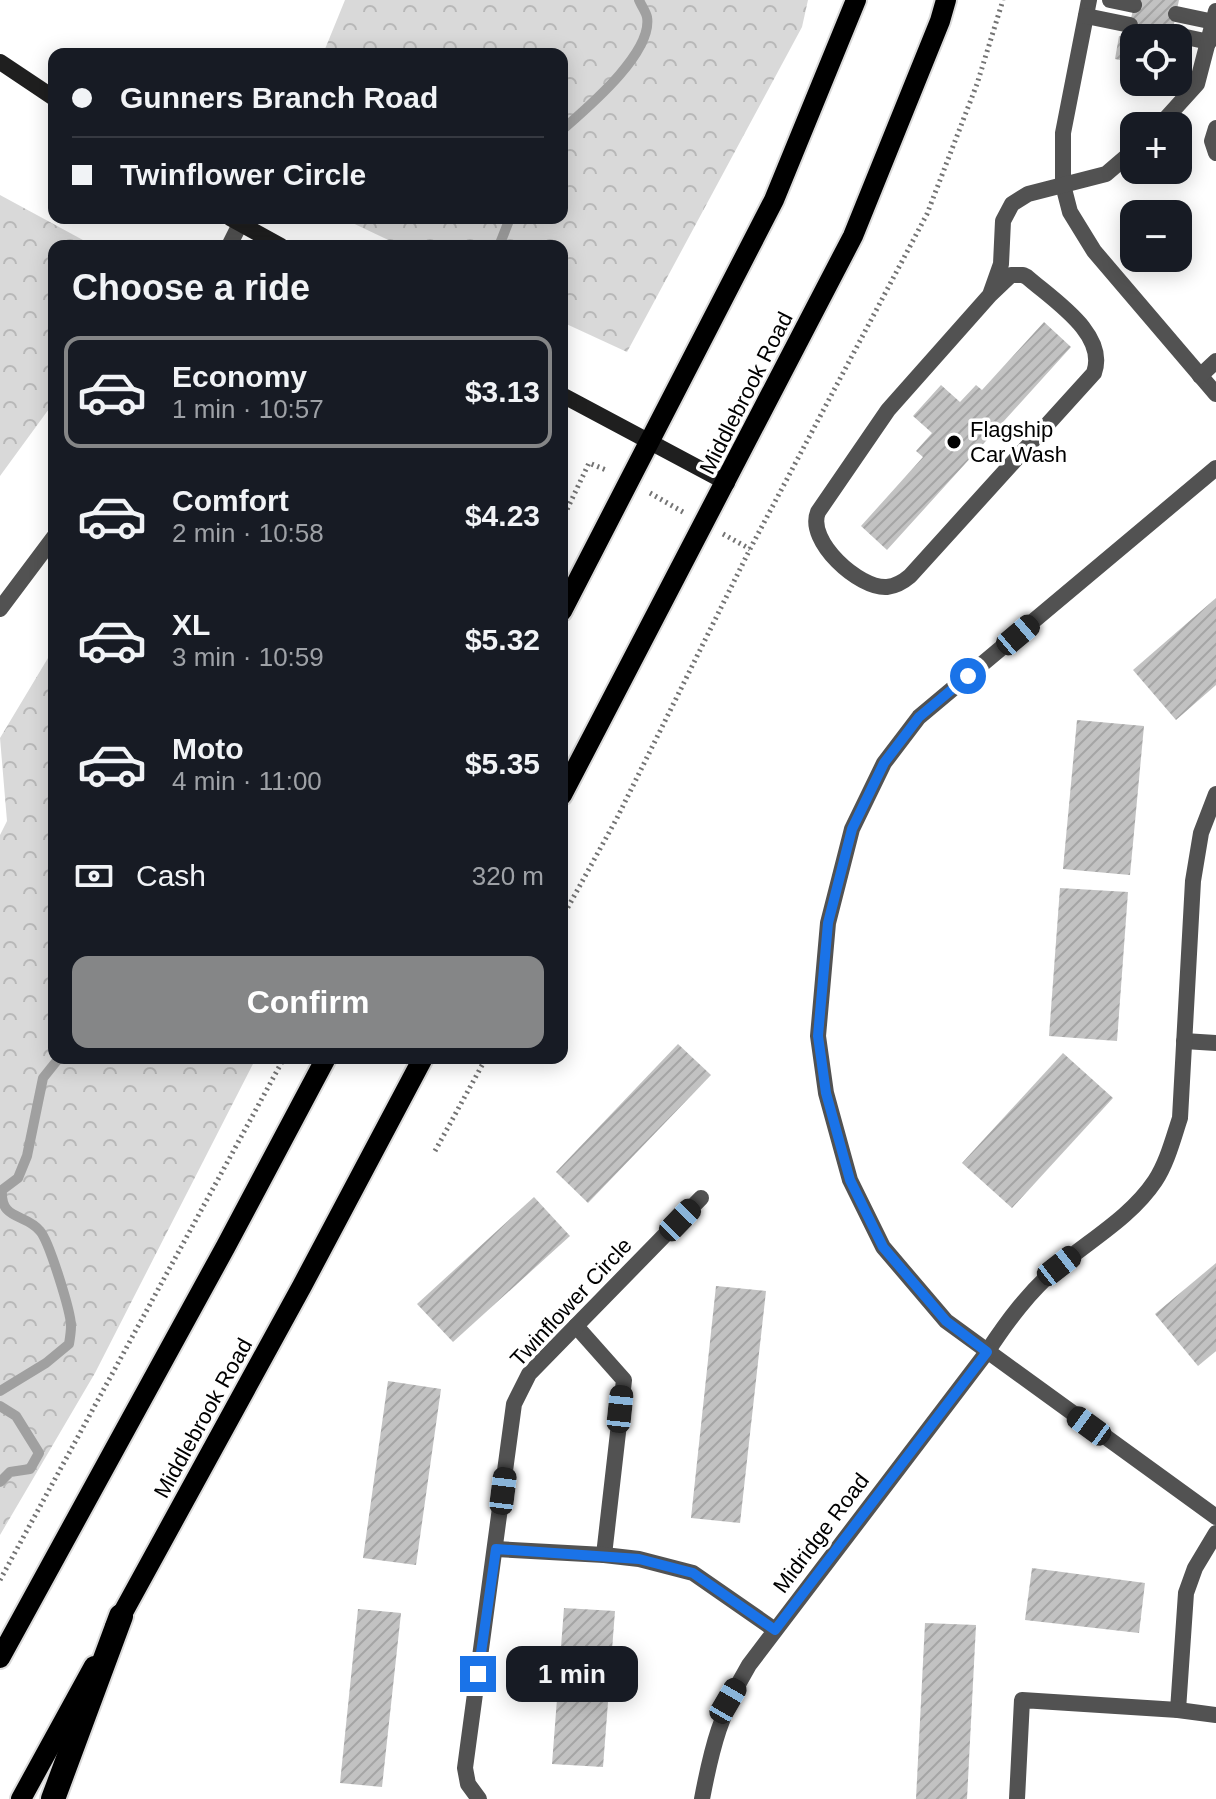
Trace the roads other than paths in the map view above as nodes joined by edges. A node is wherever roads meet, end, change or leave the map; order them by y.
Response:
1 (856, 0) edge
2 (946, 0) edge
3 (1110, 0) edge
4 (1207, 0) edge
5 (1216, 2) edge
6 (1134, 5) dead end
7 (1087, 8) edge
8 (1176, 14) dead end
9 (1215, 16) edge
10 (1127, 24) edge
11 (1192, 38) edge
12 (1209, 42) junction
13 (0, 62) edge
14 (48, 94) edge
15 (1173, 112) edge
16 (1216, 128) edge
17 (1216, 153) edge
18 (1120, 162) edge
19 (1063, 185) junction
20 (241, 224) edge
21 (270, 240) edge
22 (990, 295) junction
23 (1216, 361) edge
24 (1200, 376) junction
25 (1216, 394) edge
26 (568, 398) edge
27 (650, 444) junction
28 (1216, 468) edge
29 (727, 483) junction
30 (48, 545) edge
31 (568, 600) edge
32 (0, 609) edge
33 (568, 784) edge
34 (1216, 794) edge
35 (1184, 1041) junction
36 (1216, 1043) edge
37 (323, 1064) edge
38 (420, 1064) edge
39 (701, 1198) dead end
40 (576, 1326) junction
41 (987, 1352) junction
42 (1216, 1517) edge
43 (1216, 1533) edge
44 (496, 1549) junction
45 (604, 1555) junction
46 (121, 1616) junction
47 (775, 1630) junction
48 (0, 1658) edge
49 (1178, 1710) junction
50 (1216, 1715) edge
51 (21, 1799) edge
52 (53, 1799) edge
53 (479, 1799) edge
54 (702, 1799) edge
55 (1017, 1799) edge

1 - 27 main road
2 - 29 main road, Middlebrook Road
3 - 6 street
4 - 5 street
7 - 10 street
7 - 19 street
8 - 9 street
9 - 12 street
11 - 12 street
12 - 15 street
13 - 14 street
16 - 17 street
18 - 19 street
19 - 22 street
19 - 24 street
20 - 21 street
22 - 22 street
23 - 24 street
24 - 25 street
26 - 27 street
27 - 29 street
27 - 31 main road
28 - 41 street
29 - 33 main road, Middlebrook Road
30 - 32 street
34 - 35 street, Midridge Road
35 - 36 street
35 - 41 street, Midridge Road
37 - 48 main road
38 - 46 main road, Middlebrook Road
39 - 40 street, Twinflower Circle
40 - 44 street, Twinflower Circle
40 - 45 street
41 - 42 street
41 - 47 street, Midridge Road
43 - 49 street
44 - 45 street
44 - 53 street, Twinflower Circle
45 - 47 street
46 - 51 main road, Middlebrook Road
46 - 52 highway
47 - 54 street, Midridge Road
49 - 50 street
49 - 55 street

